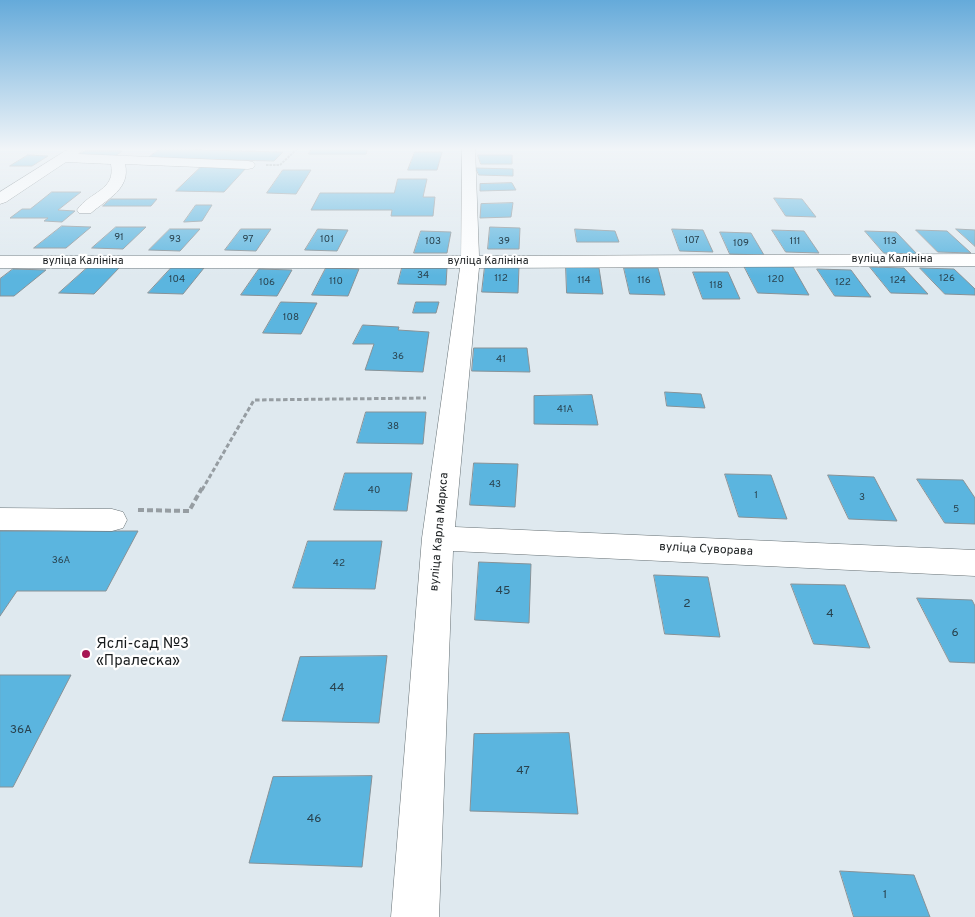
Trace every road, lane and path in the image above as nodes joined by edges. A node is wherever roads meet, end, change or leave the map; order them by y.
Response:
1 (12, 191) edge
2 (109, 191) edge
3 (469, 191) edge
4 (0, 199) edge
5 (85, 210) dead end
6 (975, 260) edge
7 (0, 262) edge
8 (470, 262) junction
9 (454, 398) junction
10 (120, 515) joint
11 (0, 519) edge
12 (438, 538) junction
13 (975, 563) edge
14 (414, 917) edge

1 - 4 street
2 - 5 street
3 - 8 street, вуліца Карла Маркса
6 - 8 street, вуліца Калініна
7 - 8 street, вуліца Калініна
8 - 9 street, вуліца Карла Маркса
9 - 10 path
9 - 12 street, вуліца Карла Маркса
10 - 11 street
12 - 13 street, вуліца Суворава
12 - 14 street, вуліца Карла Маркса

